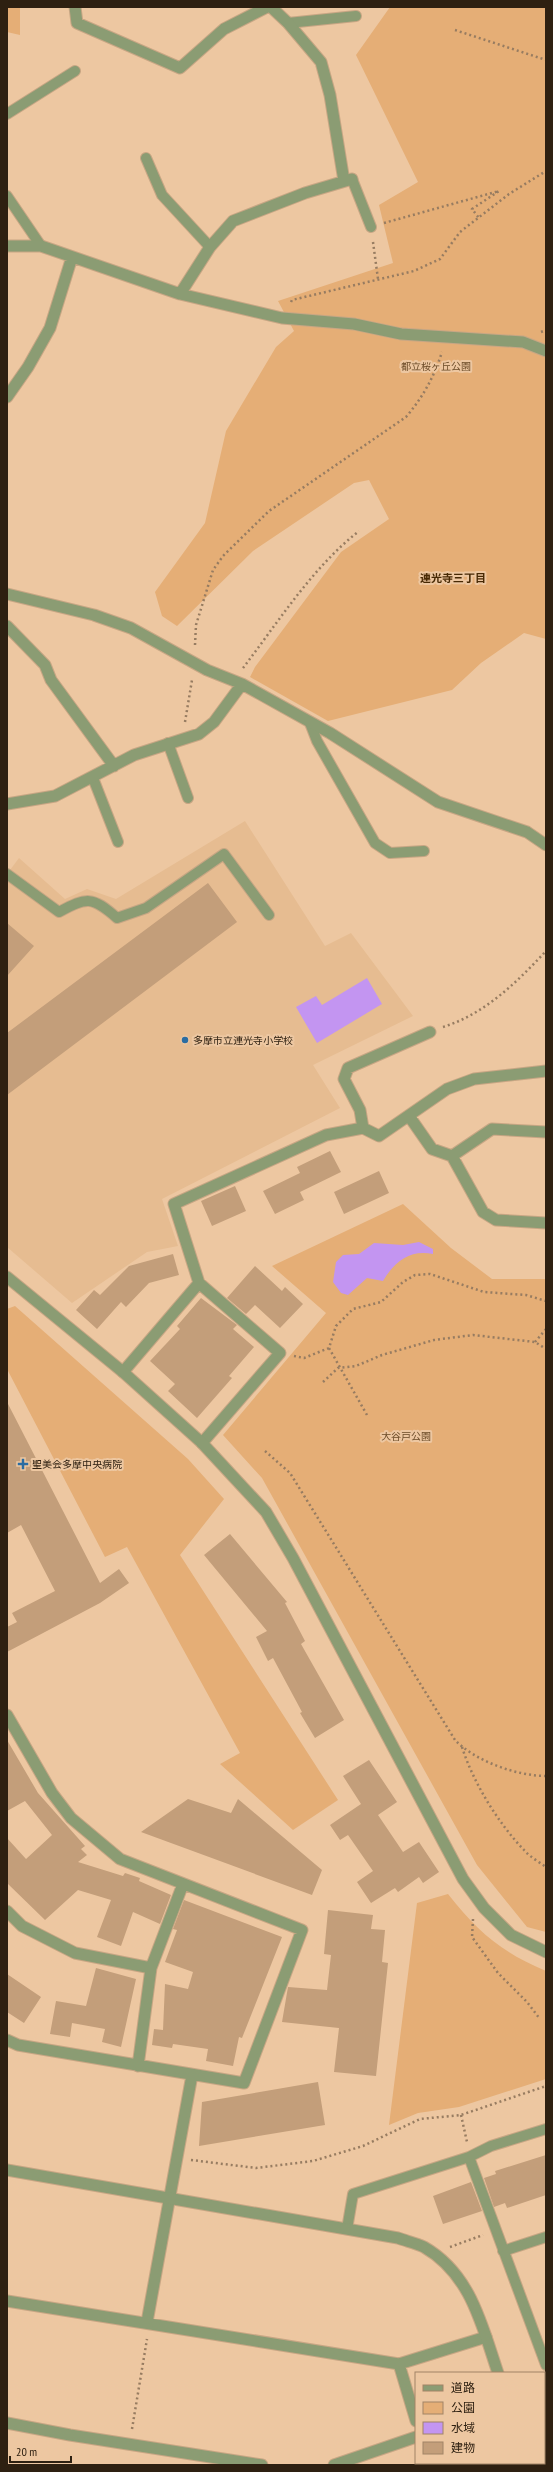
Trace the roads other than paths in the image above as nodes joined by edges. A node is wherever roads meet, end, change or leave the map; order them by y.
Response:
1 (75, 7) edge
2 (267, 7) edge
3 (271, 7) edge
4 (356, 16) dead end
5 (288, 23) junction
6 (75, 71) dead end
7 (7, 114) edge
8 (146, 158) dead end
9 (348, 180) junction
10 (7, 196) edge
11 (371, 227) road end
12 (7, 246) edge
13 (41, 246) junction
14 (210, 247) junction
15 (72, 257) junction
16 (180, 294) junction
17 (546, 351) edge
18 (7, 397) edge
19 (7, 594) edge
20 (7, 626) edge
21 (237, 682) junction
22 (310, 723) junction
23 (168, 743) junction
24 (114, 766) junction
25 (93, 778) junction
26 (188, 798) dead end
27 (7, 804) edge
28 (118, 842) dead end
29 (546, 845) edge
30 (424, 851) dead end
31 (7, 874) edge
32 (269, 915) dead end
33 (430, 1032) road end
34 (546, 1071) edge
35 (409, 1116) junction
36 (363, 1128) junction
37 (546, 1132) edge
38 (452, 1156) junction
39 (546, 1223) edge
40 (7, 1277) edge
41 (199, 1283) junction
42 (123, 1372) junction
43 (202, 1443) junction
44 (7, 1715) edge
45 (183, 1884) junction
46 (7, 1911) edge
47 (546, 1952) edge
48 (151, 1968) junction
49 (7, 2040) edge
50 (138, 2066) junction
51 (192, 2075) junction
52 (546, 2128) edge
53 (469, 2157) junction
54 (7, 2170) edge
55 (168, 2198) junction
56 (347, 2229) junction
57 (546, 2237) edge
58 (503, 2251) junction
59 (7, 2301) edge
60 (147, 2322) junction
61 (486, 2337) junction
62 (399, 2364) junction
63 (546, 2365) edge
64 (498, 2372) edge
65 (415, 2418) edge
66 (7, 2423) edge
67 (415, 2437) edge
68 (262, 2465) edge
69 (334, 2465) edge

1 - 2 street
3 - 5 street
4 - 5 lane
5 - 9 street
6 - 7 lane
8 - 14 lane
9 - 11 lane
9 - 14 street
10 - 13 lane
12 - 13 street
13 - 15 street
14 - 16 street
15 - 16 street
15 - 18 street
16 - 17 street
19 - 21 street
20 - 24 street
21 - 22 street
21 - 23 street
22 - 29 street
22 - 30 lane
23 - 24 street
23 - 26 lane
24 - 25 street
25 - 27 street
25 - 28 lane
31 - 32 lane
33 - 36 street
34 - 35 street
35 - 36 street
35 - 38 street
36 - 41 street
37 - 38 street
38 - 39 street
40 - 42 street
41 - 42 street
41 - 43 street
42 - 43 street
43 - 47 street
44 - 45 street
45 - 48 street
45 - 51 street
46 - 48 street
48 - 50 street
49 - 50 street
50 - 51 street
51 - 55 street
52 - 53 lane
53 - 56 lane
53 - 58 lane
54 - 55 street
55 - 56 street
55 - 60 street
56 - 61 street
57 - 58 lane
58 - 63 lane
59 - 60 street
60 - 62 street
61 - 62 street
61 - 64 street
62 - 65 street
66 - 68 street
67 - 69 street

